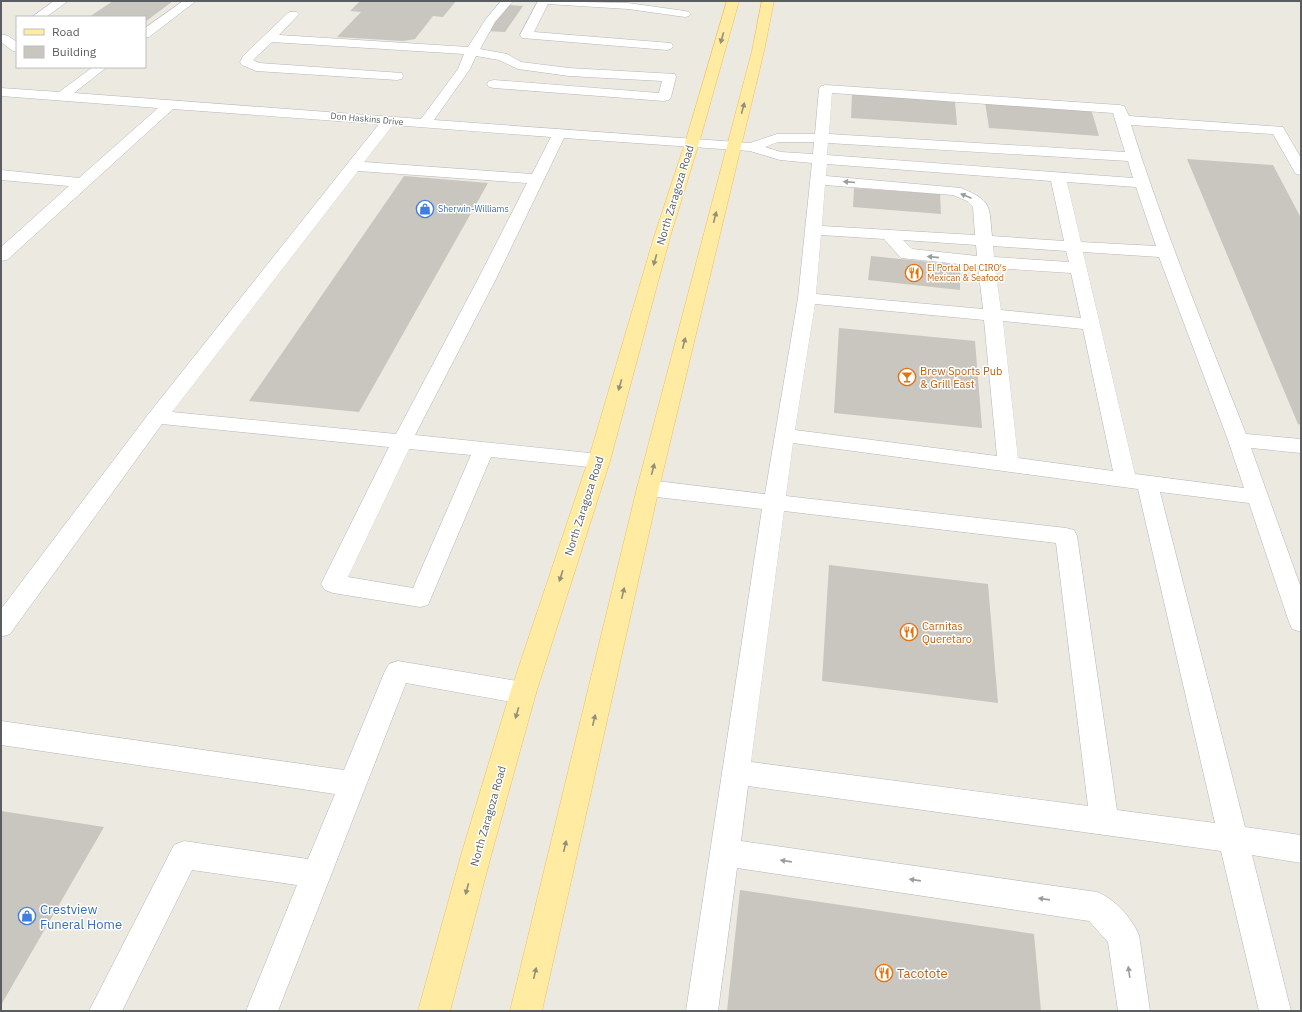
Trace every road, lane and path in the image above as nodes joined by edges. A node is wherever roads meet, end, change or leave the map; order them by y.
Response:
1 (62, 1) edge
2 (190, 1) edge
3 (507, 1) edge
4 (544, 1) edge
5 (547, 1) edge
6 (733, 1) edge
7 (768, 1) edge
8 (629, 4) edge
9 (293, 14) dead end
10 (685, 14) dead end
11 (40, 16) edge
12 (16, 31) edge
13 (146, 33) edge
14 (269, 38) junction
15 (3, 39) edge
16 (667, 46) dead end
17 (16, 47) edge
18 (472, 52) junction
19 (100, 68) edge
20 (397, 76) dead end
21 (494, 84) dead end
22 (1, 92) edge
23 (61, 97) junction
24 (169, 105) junction
25 (1123, 120) junction
26 (389, 121) junction
27 (424, 124) junction
28 (559, 134) junction
29 (821, 138) junction
30 (692, 142) junction
31 (733, 146) junction
32 (751, 147) junction
33 (1134, 157) junction
34 (819, 159) junction
35 (878, 164) junction
36 (354, 166) junction
37 (1301, 171) edge
38 (1, 175) edge
39 (1058, 178) junction
40 (536, 179) junction
41 (819, 180) junction
42 (82, 182) junction
43 (1142, 183) junction
44 (879, 185) junction
45 (814, 230) junction
46 (889, 235) junction
47 (983, 241) junction
48 (1073, 246) junction
49 (1166, 252) junction
50 (1, 256) edge
51 (986, 262) junction
52 (1078, 268) junction
53 (807, 298) junction
54 (993, 315) junction
55 (1091, 324) junction
56 (157, 417) junction
57 (784, 435) junction
58 (1238, 440) junction
59 (402, 441) junction
60 (1301, 446) edge
61 (484, 450) junction
62 (599, 461) junction
63 (1008, 465) junction
64 (1136, 481) junction
65 (648, 488) junction
66 (1258, 497) junction
67 (774, 502) junction
68 (1301, 622) edge
69 (1, 627) edge
70 (523, 693) junction
71 (1, 733) edge
72 (736, 772) junction
73 (352, 784) junction
74 (1104, 822) junction
75 (1233, 839) junction
76 (1301, 849) edge
77 (725, 852) junction
78 (317, 874) junction
79 (105, 1011) edge
80 (262, 1011) edge
81 (434, 1011) edge
82 (526, 1011) edge
83 (702, 1011) edge
84 (1134, 1011) edge
85 (1275, 1011) edge

1 - 11 street
2 - 13 street
3 - 18 street
4 - 16 street
5 - 8 street
6 -> 30 main road, North Zaragoza Road
31 -> 7 main road
8 - 10 street
9 - 14 street
12 - 15 street
14 - 18 street
14 - 20 street
15 - 17 street
18 - 21 street
18 - 27 street
19 - 23 street
22 - 23 street, Don Haskins Drive
23 - 24 street, Don Haskins Drive
24 - 26 street, Don Haskins Drive
24 - 42 street
25 - 29 street
25 - 33 street
25 - 37 street
26 - 27 street, Don Haskins Drive
26 - 36 street
27 - 28 street, Don Haskins Drive
28 - 30 street, Don Haskins Drive
28 - 40 street
29 - 32 street
29 - 33 street
29 - 34 street
30 - 31 street, Don Haskins Drive
30 -> 62 main road, North Zaragoza Road
31 - 32 street, Don Haskins Drive
65 -> 31 main road
32 - 34 street
33 - 43 street
34 - 35 street
34 - 41 street
35 - 39 street
35 - 44 street
36 - 40 street
36 - 56 street
38 - 42 street
39 - 43 street
39 - 48 street
40 - 59 street
44 -> 41 street
41 - 45 street
42 - 50 street
43 - 49 street
47 -> 44 street
45 - 46 street
45 - 53 street
46 - 47 street
51 -> 46 street
47 - 48 street
47 - 51 street
48 - 49 street
48 - 52 street
49 - 58 street
51 - 52 street
51 - 54 street
52 - 55 street
53 - 54 street
53 - 57 street
54 - 55 street
54 - 63 street
55 - 64 street
56 - 59 street
56 - 69 street
57 - 63 street
57 - 67 street
58 - 60 street
58 - 66 street
59 - 61 street
59 - 61 street
61 - 62 street
62 -> 70 main road, North Zaragoza Road
63 - 64 street
64 - 66 street
64 - 75 street
65 - 67 street
82 -> 65 main road
66 - 68 street
67 - 72 street
67 - 74 street
70 - 73 street
70 -> 81 main road, North Zaragoza Road
71 - 73 street
72 - 74 street
72 - 77 street
73 - 78 street
74 - 75 street
75 - 76 street
75 - 85 street
77 - 83 street
84 -> 77 street
78 - 79 street
78 - 80 street

